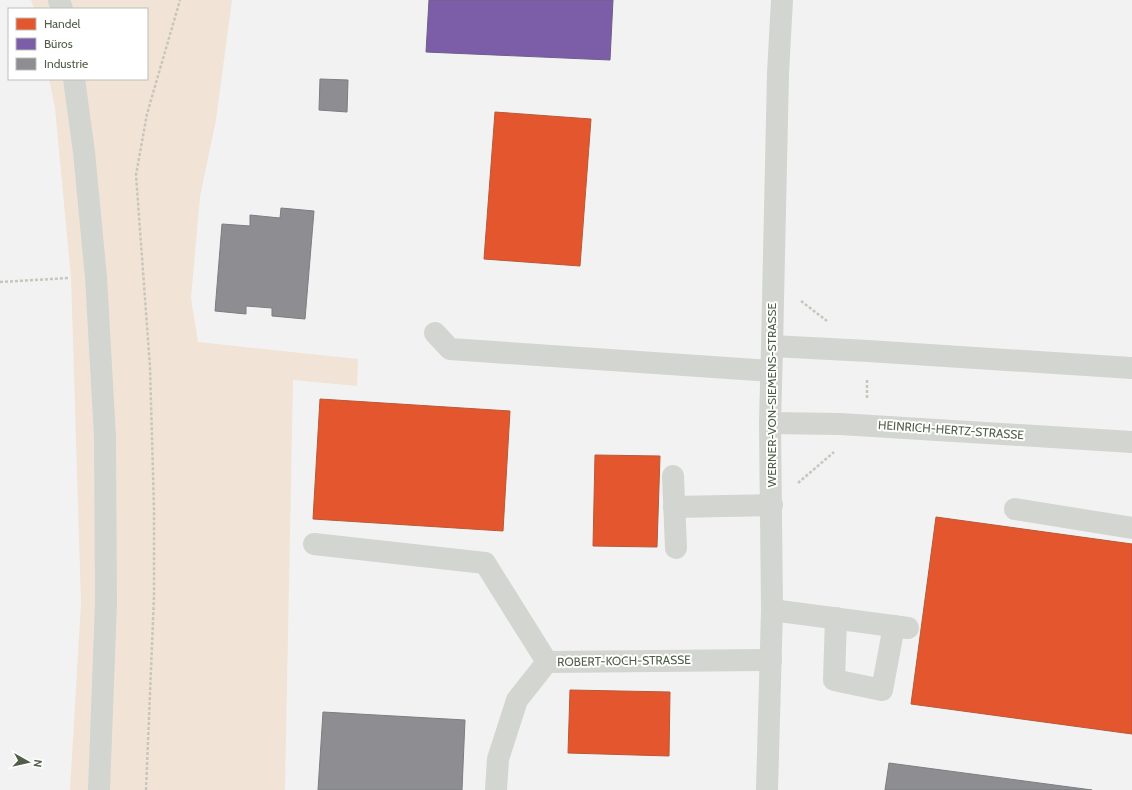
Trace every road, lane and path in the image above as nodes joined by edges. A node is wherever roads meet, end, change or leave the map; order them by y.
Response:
1 (180, 0) edge
2 (782, 0) edge
3 (74, 80) edge
4 (96, 277) junction
5 (773, 280) junction
6 (0, 282) edge
7 (828, 321) dead end
8 (435, 333) dead end
9 (772, 346) junction
10 (868, 350) junction
11 (1132, 368) edge
12 (771, 370) junction
13 (770, 423) junction
14 (866, 425) junction
15 (1132, 442) edge
16 (673, 476) dead end
17 (772, 505) junction
18 (674, 507) junction
19 (1015, 509) dead end
20 (1132, 528) edge
21 (314, 544) dead end
22 (676, 548) dead end
23 (772, 610) junction
24 (836, 618) junction
25 (771, 660) junction
26 (547, 662) junction
27 (99, 790) edge
28 (146, 790) edge
29 (496, 790) edge
30 (767, 790) edge

1 - 28 path
2 - 5 street, WERNER-VON-SIEMENS-STRASSE
3 - 4 street
4 - 6 path
4 - 27 street
5 - 7 path
5 - 9 street, WERNER-VON-SIEMENS-STRASSE
8 - 12 street
9 - 10 street
9 - 12 street, WERNER-VON-SIEMENS-STRASSE
10 - 11 street
10 - 14 path
12 - 13 street, WERNER-VON-SIEMENS-STRASSE
13 - 14 street, HEINRICH-HERTZ-STRASSE
13 - 17 street, WERNER-VON-SIEMENS-STRASSE
14 - 15 street, HEINRICH-HERTZ-STRASSE
14 - 17 path
16 - 18 street
17 - 18 street
17 - 23 street, WERNER-VON-SIEMENS-STRASSE
18 - 22 street
19 - 20 street
21 - 26 street
23 - 24 street
23 - 25 street, WERNER-VON-SIEMENS-STRASSE
24 - 24 street
25 - 26 street, ROBERT-KOCH-STRASSE
25 - 30 street, WERNER-VON-SIEMENS-STRASSE
26 - 29 street, ROBERT-KOCH-STRASSE

